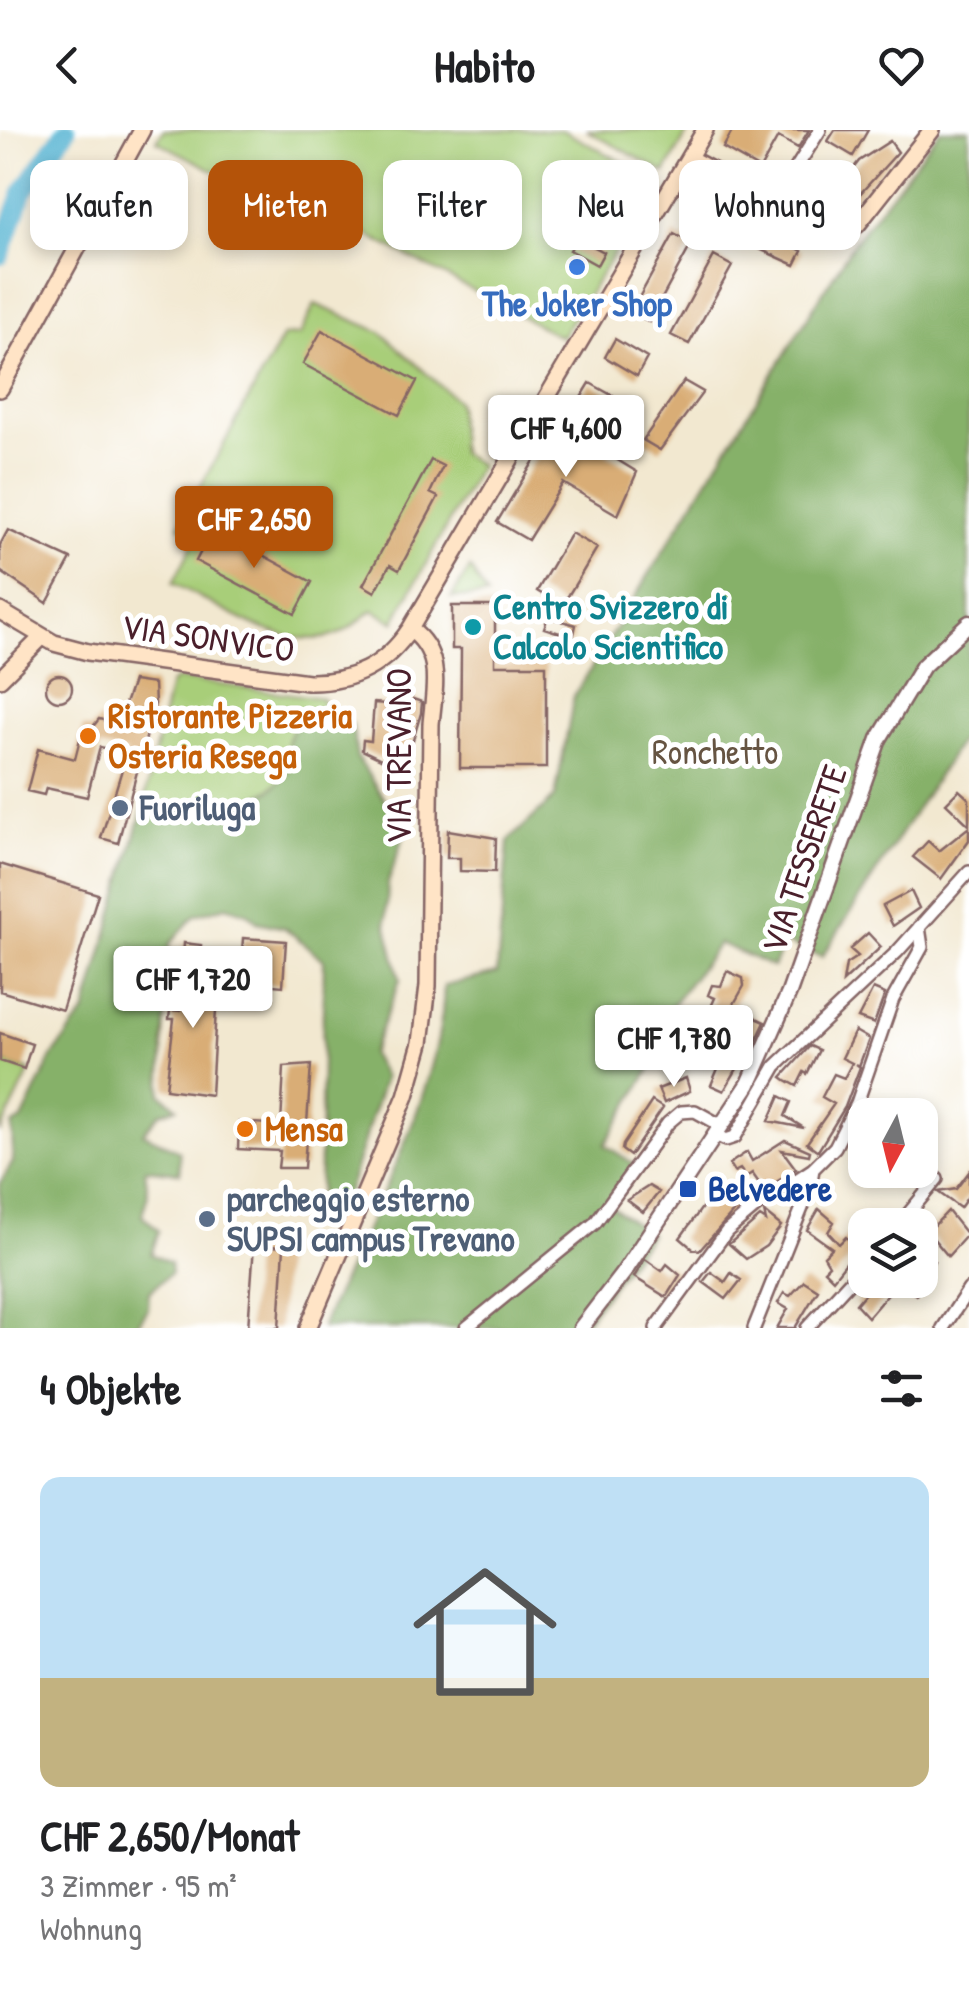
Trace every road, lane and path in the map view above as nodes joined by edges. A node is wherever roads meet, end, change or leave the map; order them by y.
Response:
1 (142, 130) edge
2 (705, 130) edge
3 (820, 130) edge
4 (932, 130) edge
5 (689, 158) junction
6 (693, 160) edge
7 (801, 160) edge
8 (861, 216) edge
9 (0, 389) edge
10 (0, 611) edge
11 (969, 622) edge
12 (410, 629) junction
13 (42, 637) junction
14 (0, 679) edge
15 (969, 872) edge
16 (919, 926) junction
17 (719, 1130) junction
18 (813, 1169) junction
19 (930, 1188) edge
20 (914, 1208) edge
21 (848, 1282) edge
22 (969, 1289) edge
23 (308, 1328) edge
24 (466, 1328) edge
25 (581, 1328) edge
26 (656, 1328) edge
27 (754, 1328) edge
28 (808, 1328) edge
29 (942, 1328) edge

1 - 9 main road
2 - 5 main road, VIA TREVANO
3 - 7 street
4 - 8 main road
5 - 6 main road
5 - 12 main road, VIA TREVANO
10 - 13 main road, VIA SONVICO
11 - 17 street, VIA TESSERETE
12 - 13 main road, VIA SONVICO
12 - 23 main road, VIA TREVANO
13 - 14 main road
15 - 16 street
16 - 17 street
16 - 18 street
17 - 24 street
17 - 25 street, VIA TESSERETE
18 - 26 street
18 - 27 street
19 - 20 street
21 - 28 street
22 - 29 street

